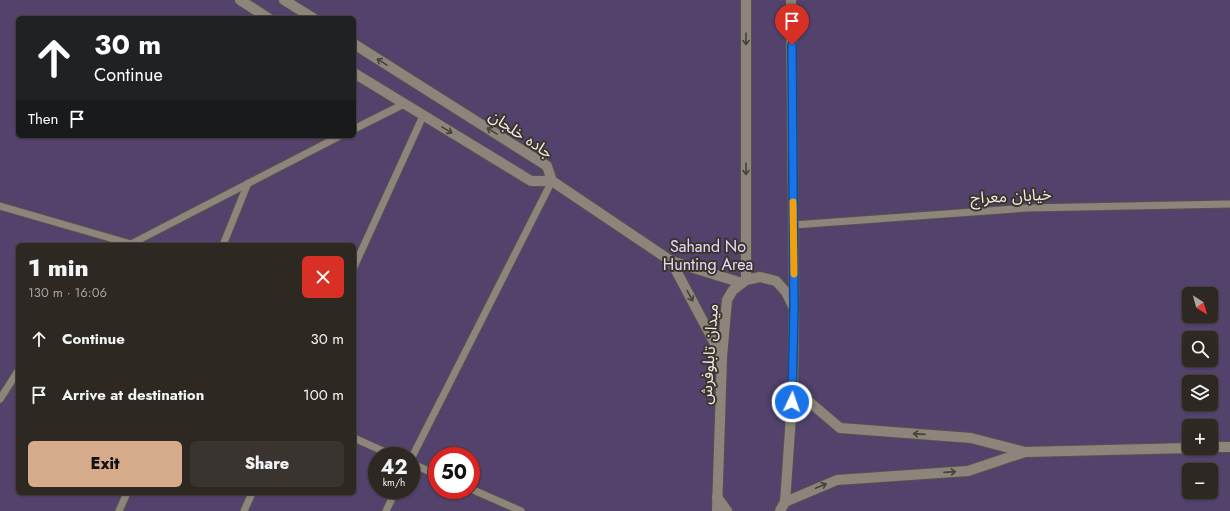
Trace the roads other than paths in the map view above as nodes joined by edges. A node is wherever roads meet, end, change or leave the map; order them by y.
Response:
1 (240, 0) edge
2 (284, 0) edge
3 (746, 0) edge
4 (791, 0) edge
5 (265, 16) edge
6 (310, 16) edge
7 (356, 45) edge
8 (356, 74) edge
9 (404, 104) junction
10 (423, 116) junction
11 (356, 128) edge
12 (336, 138) edge
13 (552, 181) junction
14 (248, 183) junction
15 (1230, 204) edge
16 (0, 206) edge
17 (793, 226) junction
18 (127, 243) edge
19 (132, 243) edge
20 (224, 243) edge
21 (672, 261) junction
22 (356, 263) edge
23 (744, 281) junction
24 (794, 308) junction
25 (722, 357) junction
26 (16, 375) edge
27 (793, 388) junction
28 (0, 399) edge
29 (356, 439) edge
30 (374, 447) edge
31 (417, 447) edge
32 (1218, 447) edge
33 (1230, 447) edge
34 (1182, 448) edge
35 (1025, 452) junction
36 (480, 493) edge
37 (126, 495) edge
38 (251, 495) edge
39 (716, 495) junction
40 (392, 499) edge
41 (783, 508) edge
42 (119, 511) edge
43 (244, 511) edge
44 (386, 511) edge
45 (521, 511) edge
46 (717, 511) edge
47 (727, 511) edge

1 - 5 main road
2 - 6 main road
3 -> 23 main road
4 - 17 main road
13 -> 7 main road, جاده خلجان
8 - 9 main road, جاده خلجان
9 - 10 main road, جاده خلجان
9 - 11 lane
10 -> 13 main road, جاده خلجان
10 - 22 lane
12 - 14 lane
13 - 21 main road
13 - 31 lane
14 - 19 lane
14 - 20 lane
15 - 17 lane, خیابان معراج
16 - 18 lane
17 - 24 main road
21 - 23 main road
21 -> 25 main road
23 - 24 main road
23 - 25 main road, میدان تابلوفرش
24 - 27 main road
25 - 39 main road, میدان تابلوفرش
26 - 28 lane
35 -> 27 main road
27 - 41 main road
29 - 30 lane
32 - 33 main road
34 - 35 main road
41 -> 35 main road
36 - 45 lane
37 - 42 lane
38 - 43 lane
39 - 46 main road, میدان تابلوفرش
39 - 47 main road
40 - 44 lane

